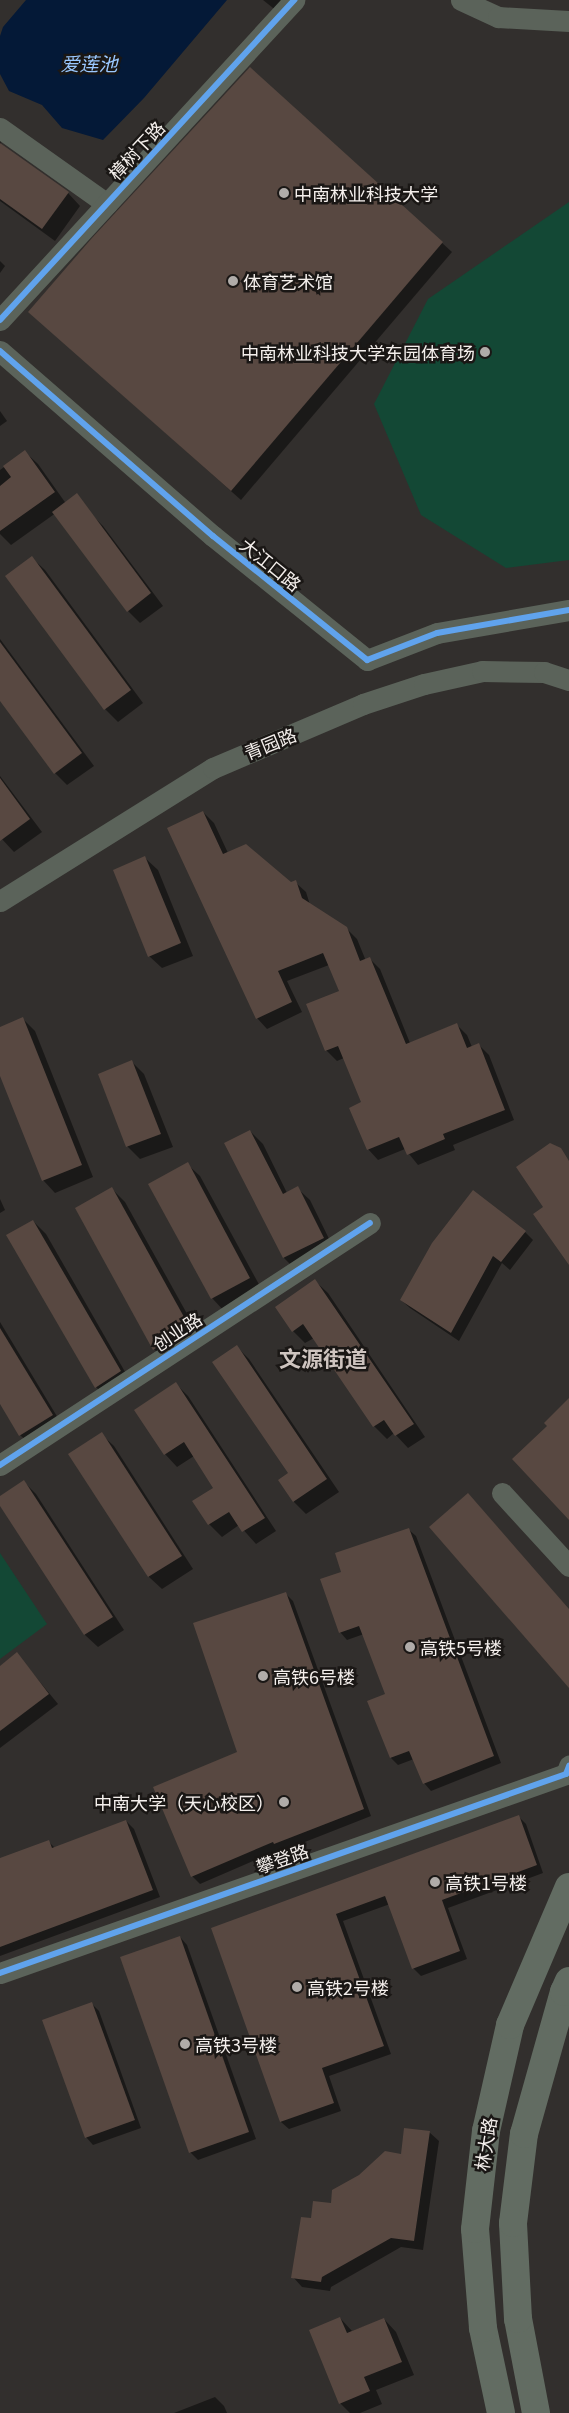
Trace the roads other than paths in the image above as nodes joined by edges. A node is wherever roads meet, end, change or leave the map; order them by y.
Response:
1 (294, 0) edge
2 (461, 0) edge
3 (569, 21) edge
4 (0, 128) edge
5 (107, 204) junction
6 (0, 320) edge
7 (0, 351) edge
8 (569, 610) edge
9 (569, 680) edge
10 (0, 901) edge
11 (370, 1223) dead end
12 (0, 1465) edge
13 (502, 1493) dead end
14 (569, 1566) edge
15 (569, 1766) edge
16 (569, 1887) edge
17 (0, 1973) edge
18 (569, 1981) edge
19 (500, 2413) edge
20 (536, 2413) edge

1 - 5 street, 樟树下路
2 - 3 street
4 - 5 street
5 - 6 street, 樟树下路
7 - 8 street, 大江口路
9 - 10 street, 青园路
11 - 12 street, 创业路
13 - 14 street
15 - 17 street, 攀登路
16 - 19 main road, 林大路
18 - 20 main road

